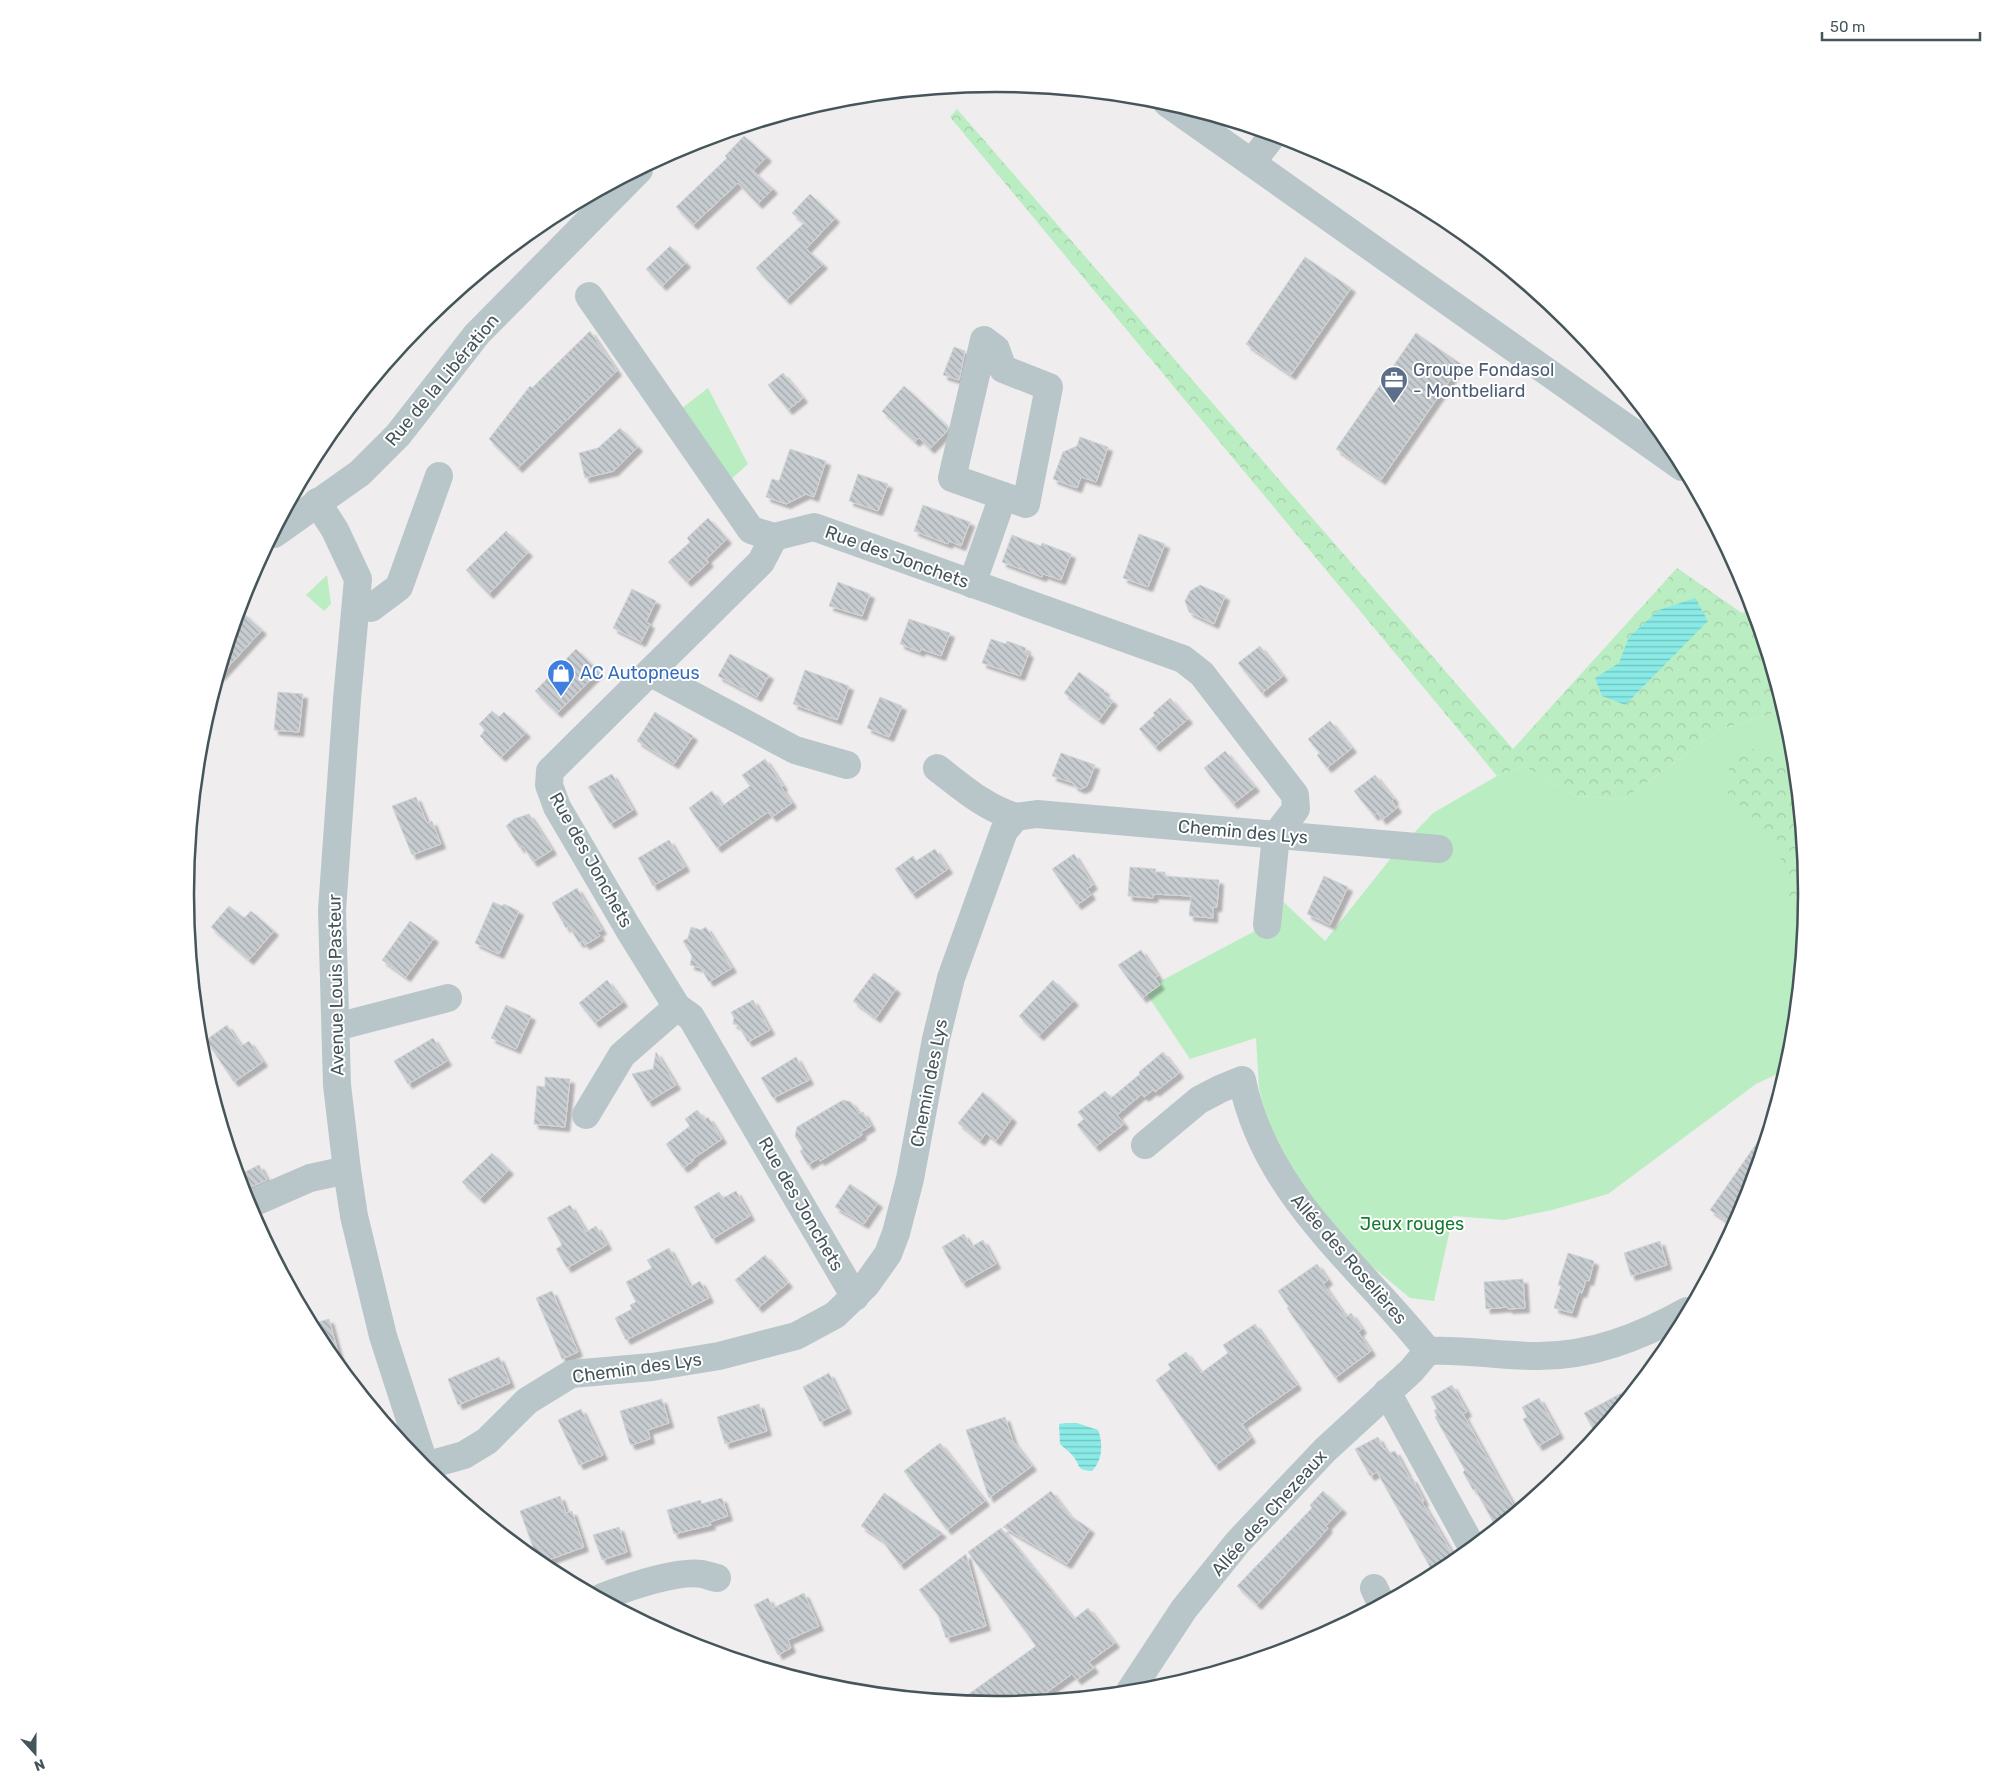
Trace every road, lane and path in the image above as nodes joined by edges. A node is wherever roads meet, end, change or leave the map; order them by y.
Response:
1 (1187, 116) edge
2 (1269, 141) edge
3 (1252, 162) junction
4 (627, 183) edge
5 (589, 296) dead end
6 (1666, 456) edge
7 (439, 476) dead end
8 (1002, 496) junction
9 (317, 502) junction
10 (284, 526) edge
11 (774, 537) junction
12 (972, 584) junction
13 (371, 608) dead end
14 (651, 673) junction
15 (847, 765) dead end
16 (937, 768) dead end
17 (1016, 817) junction
18 (1276, 835) junction
19 (1440, 849) dead end
20 (1266, 925) dead end
21 (448, 998) dead end
22 (677, 1008) junction
23 (336, 1027) junction
24 (586, 1114) dead end
25 (1145, 1145) dead end
26 (347, 1170) junction
27 (256, 1201) edge
28 (856, 1297) junction
29 (1676, 1318) edge
30 (1428, 1351) junction
31 (1387, 1392) junction
32 (419, 1451) edge
33 (434, 1465) edge
34 (1469, 1541) edge
35 (717, 1578) dead end
36 (608, 1595) edge
37 (1135, 1683) edge

1 - 3 street
2 - 3 street
3 - 6 street
4 - 9 street, Rue de la Libération
5 - 11 street
7 - 13 street
8 - 8 street
8 - 12 street
9 - 10 street, Rue de la Libération
9 - 23 street, Avenue Louis Pasteur
11 - 12 street, Rue des Jonchets
11 - 14 street, Rue des Jonchets
12 - 18 street, Rue des Jonchets
14 - 15 street
14 - 22 street, Rue des Jonchets
16 - 17 street
17 - 18 street, Chemin des Lys
17 - 28 street, Chemin des Lys
18 - 19 street, Chemin des Lys
18 - 20 street
21 - 23 street
22 - 24 street
22 - 28 street, Rue des Jonchets
23 - 26 street, Avenue Louis Pasteur
25 - 30 street, Allée des Roselières
26 - 27 street
26 - 32 street, Avenue Louis Pasteur
28 - 33 street, Chemin des Lys
29 - 30 street
30 - 31 street, Allée des Chezeaux
31 - 34 street
31 - 37 street, Allée des Chezeaux
35 - 36 street

